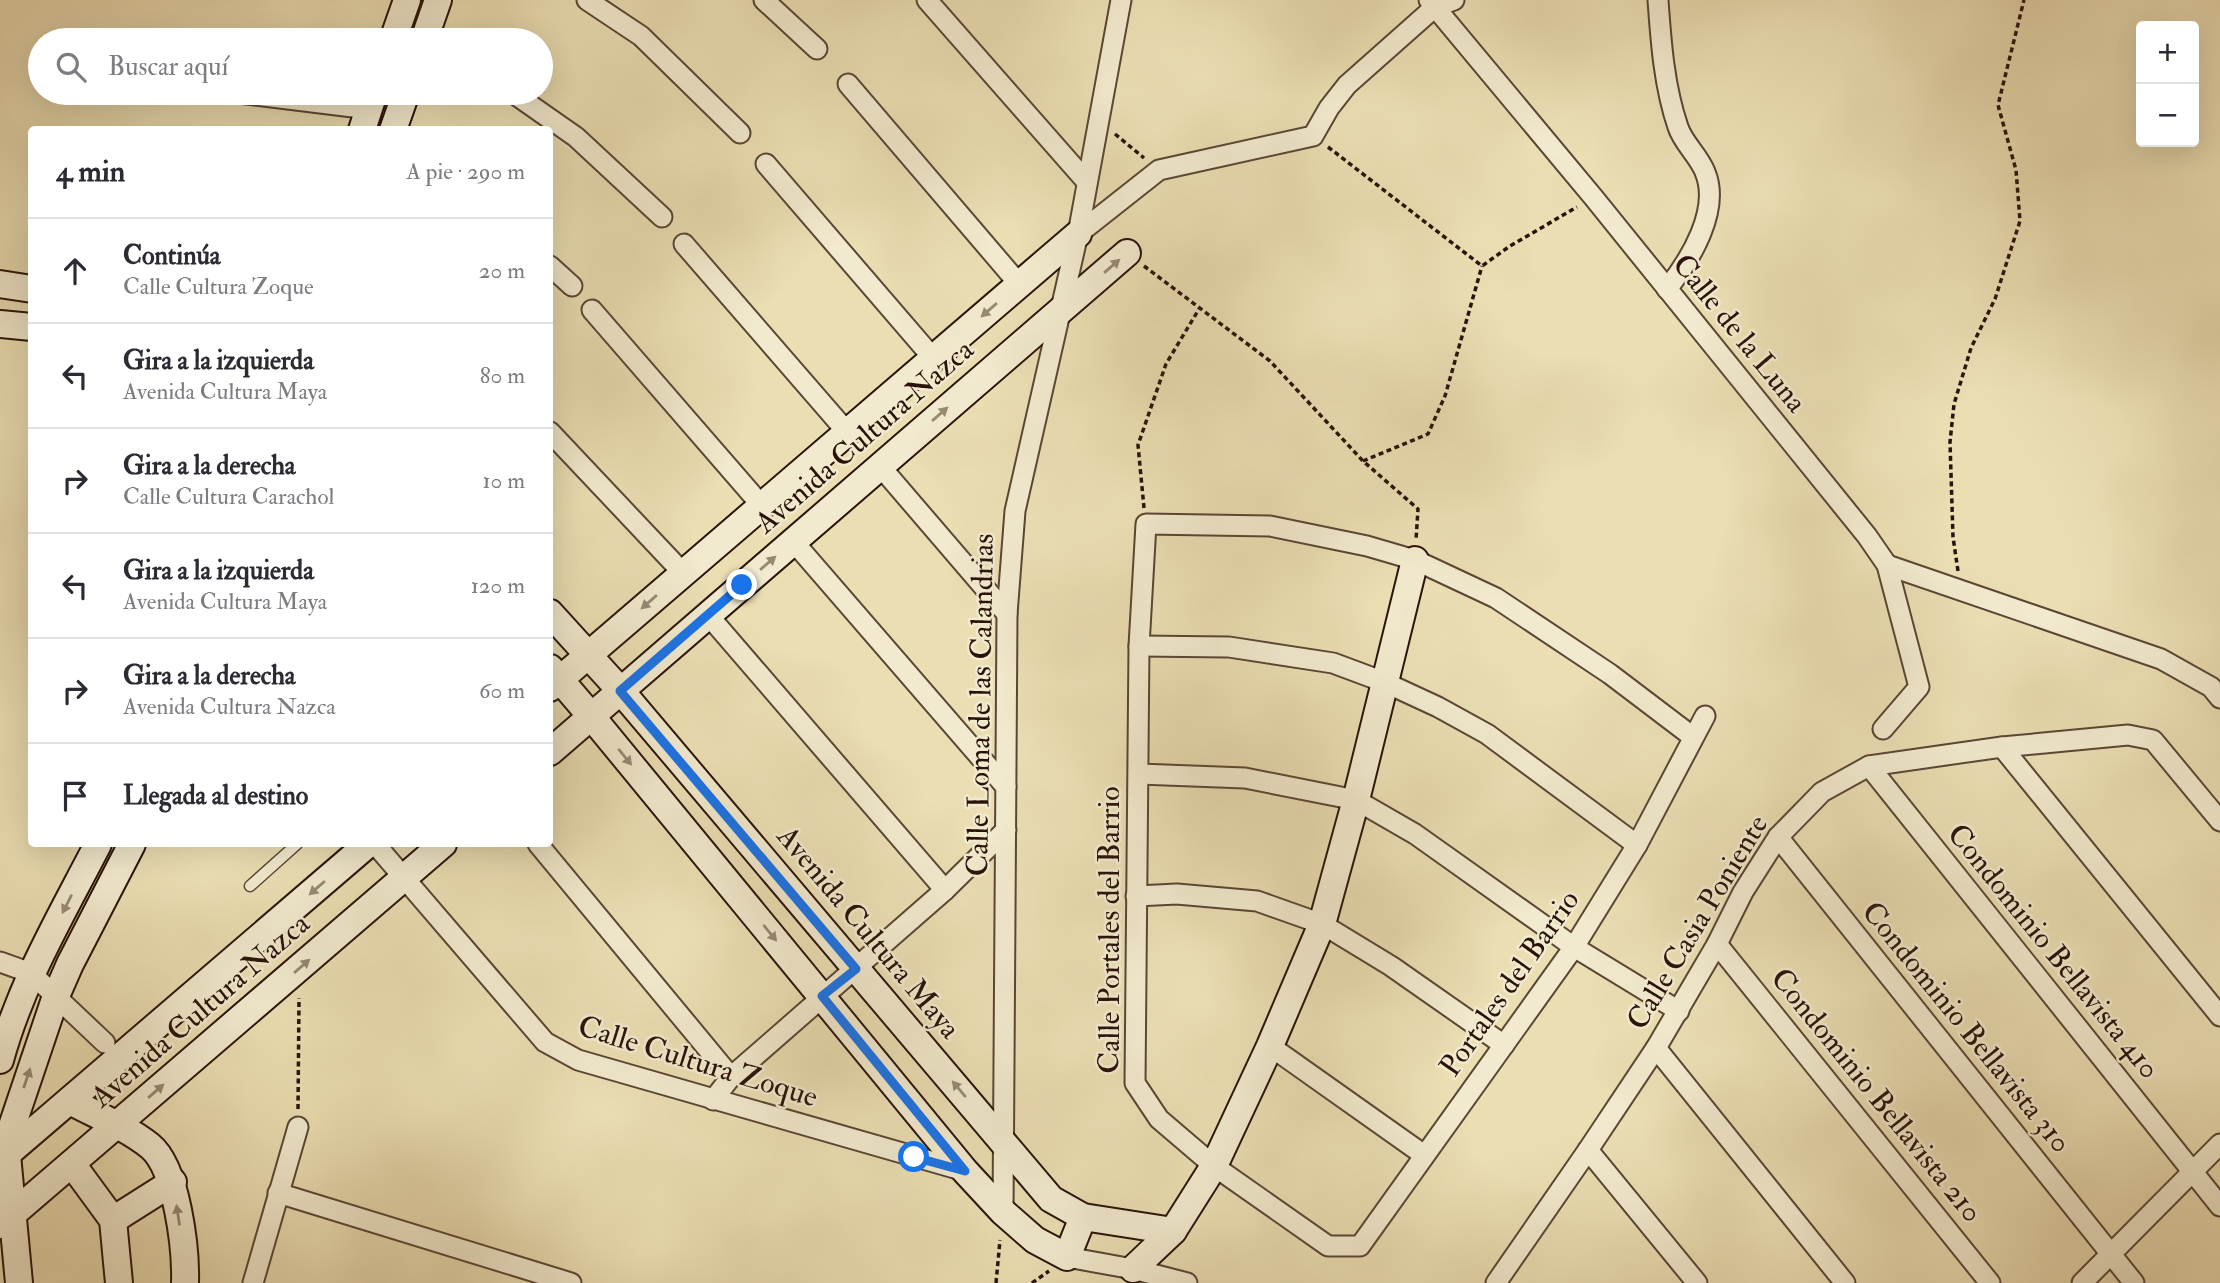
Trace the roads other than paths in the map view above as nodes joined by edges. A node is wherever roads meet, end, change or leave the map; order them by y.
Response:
1 (407, 0) edge
2 (438, 0) edge
3 (587, 0) edge
4 (764, 0) edge
5 (927, 0) edge
6 (1121, 0) edge
7 (1454, 0) edge
8 (1658, 0) edge
9 (1432, 4) edge
10 (397, 28) edge
11 (429, 28) edge
12 (817, 49) dead end
13 (848, 84) dead end
14 (330, 105) edge
15 (402, 105) edge
16 (530, 105) edge
17 (368, 110) edge
18 (394, 126) edge
19 (740, 133) dead end
20 (766, 163) dead end
21 (1086, 181) junction
22 (662, 216) dead end
23 (1078, 234) junction
24 (684, 244) dead end
25 (1127, 253) road end
26 (553, 269) edge
27 (0, 284) edge
28 (1019, 284) junction
29 (572, 286) dead end
30 (28, 288) edge
31 (1667, 289) junction
32 (592, 310) dead end
33 (1059, 312) junction
34 (0, 324) edge
35 (28, 327) edge
36 (933, 358) junction
37 (847, 432) junction
38 (553, 435) edge
39 (880, 466) junction
40 (762, 506) junction
41 (793, 541) junction
42 (1415, 560) junction
43 (1887, 565) junction
44 (683, 573) junction
45 (1007, 614) junction
46 (708, 615) junction
47 (553, 616) edge
48 (1139, 646) junction
49 (589, 654) junction
50 (553, 679) edge
51 (1384, 682) junction
52 (620, 691) junction
53 (2220, 698) edge
54 (591, 716) junction
55 (1706, 716) dead end
56 (1883, 729) dead end
57 (1693, 737) junction
58 (2002, 747) junction
59 (553, 749) edge
60 (1868, 766) junction
61 (1139, 774) junction
62 (1006, 787) junction
63 (1356, 800) junction
64 (2220, 821) edge
65 (1006, 830) junction
66 (1778, 837) junction
67 (1637, 845) junction
68 (96, 847) edge
69 (130, 847) edge
70 (294, 847) edge
71 (365, 847) edge
72 (378, 847) edge
73 (439, 847) edge
74 (540, 847) edge
75 (404, 877) junction
76 (250, 886) dead end
77 (945, 890) junction
78 (1136, 895) junction
79 (1322, 924) junction
80 (1717, 944) junction
81 (1574, 947) junction
82 (0, 962) edge
83 (856, 969) junction
84 (32, 973) junction
85 (56, 996) junction
86 (822, 996) junction
87 (1679, 1011) junction
88 (2220, 1016) edge
89 (105, 1043) dead end
90 (1504, 1045) junction
91 (1270, 1046) junction
92 (1656, 1048) junction
93 (0, 1060) edge
94 (732, 1077) junction
95 (713, 1100) junction
96 (70, 1101) junction
97 (117, 1126) junction
98 (298, 1126) road end
99 (1003, 1141) junction
100 (2220, 1144) edge
101 (1588, 1150) junction
102 (1424, 1155) junction
103 (3, 1158) edge
104 (72, 1164) junction
105 (1214, 1166) junction
106 (965, 1171) junction
107 (2192, 1172) junction
108 (173, 1182) junction
109 (278, 1193) junction
110 (2220, 1206) edge
111 (1003, 1212) junction
112 (1083, 1217) junction
113 (113, 1220) junction
114 (6, 1221) edge
115 (1173, 1231) junction
116 (1328, 1246) joint
117 (2110, 1254) junction
118 (1067, 1257) junction
119 (1133, 1269) junction
120 (19, 1283) edge
121 (119, 1283) edge
122 (186, 1283) edge
123 (253, 1283) edge
124 (571, 1283) edge
125 (1187, 1283) edge
126 (1496, 1283) edge
127 (1698, 1283) edge
128 (1845, 1283) edge
129 (1990, 1283) edge
130 (2082, 1283) edge
131 (2134, 1283) edge

1 - 10 street
2 - 11 street
3 - 19 street
4 - 12 street
5 - 21 street
6 - 21 street, Calle Loma de las Calandrias
7 - 9 street
8 - 31 street
9 - 23 street
9 - 31 street, Calle de la Luna
13 - 28 street
14 - 17 street
15 - 18 street
16 - 22 street
20 - 36 street
21 - 23 street, Calle Loma de las Calandrias
23 - 28 street, Avenida Cultura Nazca
23 - 33 street, Calle Loma de las Calandrias
24 - 37 street
33 -> 25 street, Avenida Cultura Nazca
26 - 29 street
27 - 30 street
28 -> 36 street, Avenida Cultura Nazca
31 - 43 street, Calle de la Luna
32 - 40 street
39 -> 33 street, Avenida Cultura Nazca
33 - 45 street, Calle Loma de las Calandrias
34 - 35 street
36 - 37 street, Avenida Cultura Nazca
37 - 40 street, Avenida Cultura Nazca
38 - 44 street
39 - 41 street, Avenida Cultura Nazca
39 - 45 street
40 - 44 street, Avenida Cultura Nazca
46 -> 41 street, Avenida Cultura Nazca
41 - 62 street
42 - 48 street, Calle Portales del Barrio
42 - 51 street
42 - 57 street
43 - 53 street
43 - 56 street, Calle de la Luna
44 -> 49 street, Avenida Cultura Nazca
45 - 62 street, Calle Loma de las Calandrias
46 - 52 street, Avenida Cultura Nazca
46 - 77 street
47 - 49 street, Avenida Cultura Maya
48 - 51 street
48 - 61 street, Calle Portales del Barrio
49 - 50 street, Avenida Cultura Nazca
49 - 52 street, Avenida Cultura Maya
50 - 54 street
51 - 63 street
51 - 67 street
52 - 54 street, Avenida Cultura Nazca
52 - 83 street, Avenida Cultura Maya
54 - 59 street, Avenida Cultura Nazca
54 -> 86 street
55 - 57 street, Portales del Barrio
57 - 67 street, Portales del Barrio
58 - 60 street, Calle Casia Poniente
58 - 64 street, Calle Casia Poniente
58 - 88 street
60 - 66 street, Calle Casia Poniente
60 - 107 street, Condominio Bellavista 410
61 - 63 street
61 - 78 street, Calle Portales del Barrio
62 - 65 street, Calle Loma de las Calandrias
63 - 79 street
63 - 81 street
65 - 77 street
65 - 99 street, Calle Loma de las Calandrias
66 - 80 street, Calle Casia Poniente
66 - 117 street, Condominio Bellavista 310
67 - 81 street, Portales del Barrio
68 -> 84 street
69 - 85 street
70 - 76 lane
71 -> 96 street, Avenida Cultura Nazca
72 - 75 street, Calle Cultura Zoque
73 - 75 street, Avenida Cultura Nazca
74 - 94 street
75 - 95 street, Calle Cultura Zoque
97 -> 75 street, Avenida Cultura Nazca
77 - 83 street
78 - 79 street
78 - 105 street, Calle Portales del Barrio
79 - 90 street
79 - 91 street
80 - 87 street, Calle Casia Poniente
80 - 129 street, Condominio Bellavista 210
81 - 87 street
81 - 90 street, Portales del Barrio
82 - 84 street
83 - 86 street
99 -> 83 street, Avenida Cultura Maya
84 - 85 street
84 - 93 street
85 - 89 street
103 -> 85 street
86 - 94 street
86 - 106 street
87 - 92 street, Calle Casia Poniente
90 - 102 street, Portales del Barrio
91 - 102 street
91 - 105 street
92 - 101 street, Calle Casia Poniente
92 - 128 street
94 - 95 street
95 - 106 street, Calle Cultura Zoque
96 - 97 street
96 - 103 street, Avenida Cultura Nazca
97 - 104 street, Avenida Cultura Nazca
97 - 108 street
98 - 109 street
99 - 111 street, Calle Loma de las Calandrias
99 - 112 street, Avenida Cultura Maya
100 - 107 street
101 - 126 street, Calle Casia Poniente
101 - 127 street
102 - 116 street, Portales del Barrio
103 - 114 street
104 - 113 street
104 - 114 street, Avenida Cultura Nazca
105 - 115 street
105 - 116 street, Calle Portales del Barrio
106 - 111 street
107 - 110 street, Condominio Bellavista 410
107 - 117 street
108 - 113 street
122 -> 108 street
109 - 123 street
109 - 124 street
111 - 118 street
112 - 115 street, Avenida Cultura Maya
112 - 118 street
113 - 121 street
114 - 120 street
115 - 119 street
117 - 130 street
117 - 131 street, Condominio Bellavista 310
118 - 119 street
119 - 125 street

